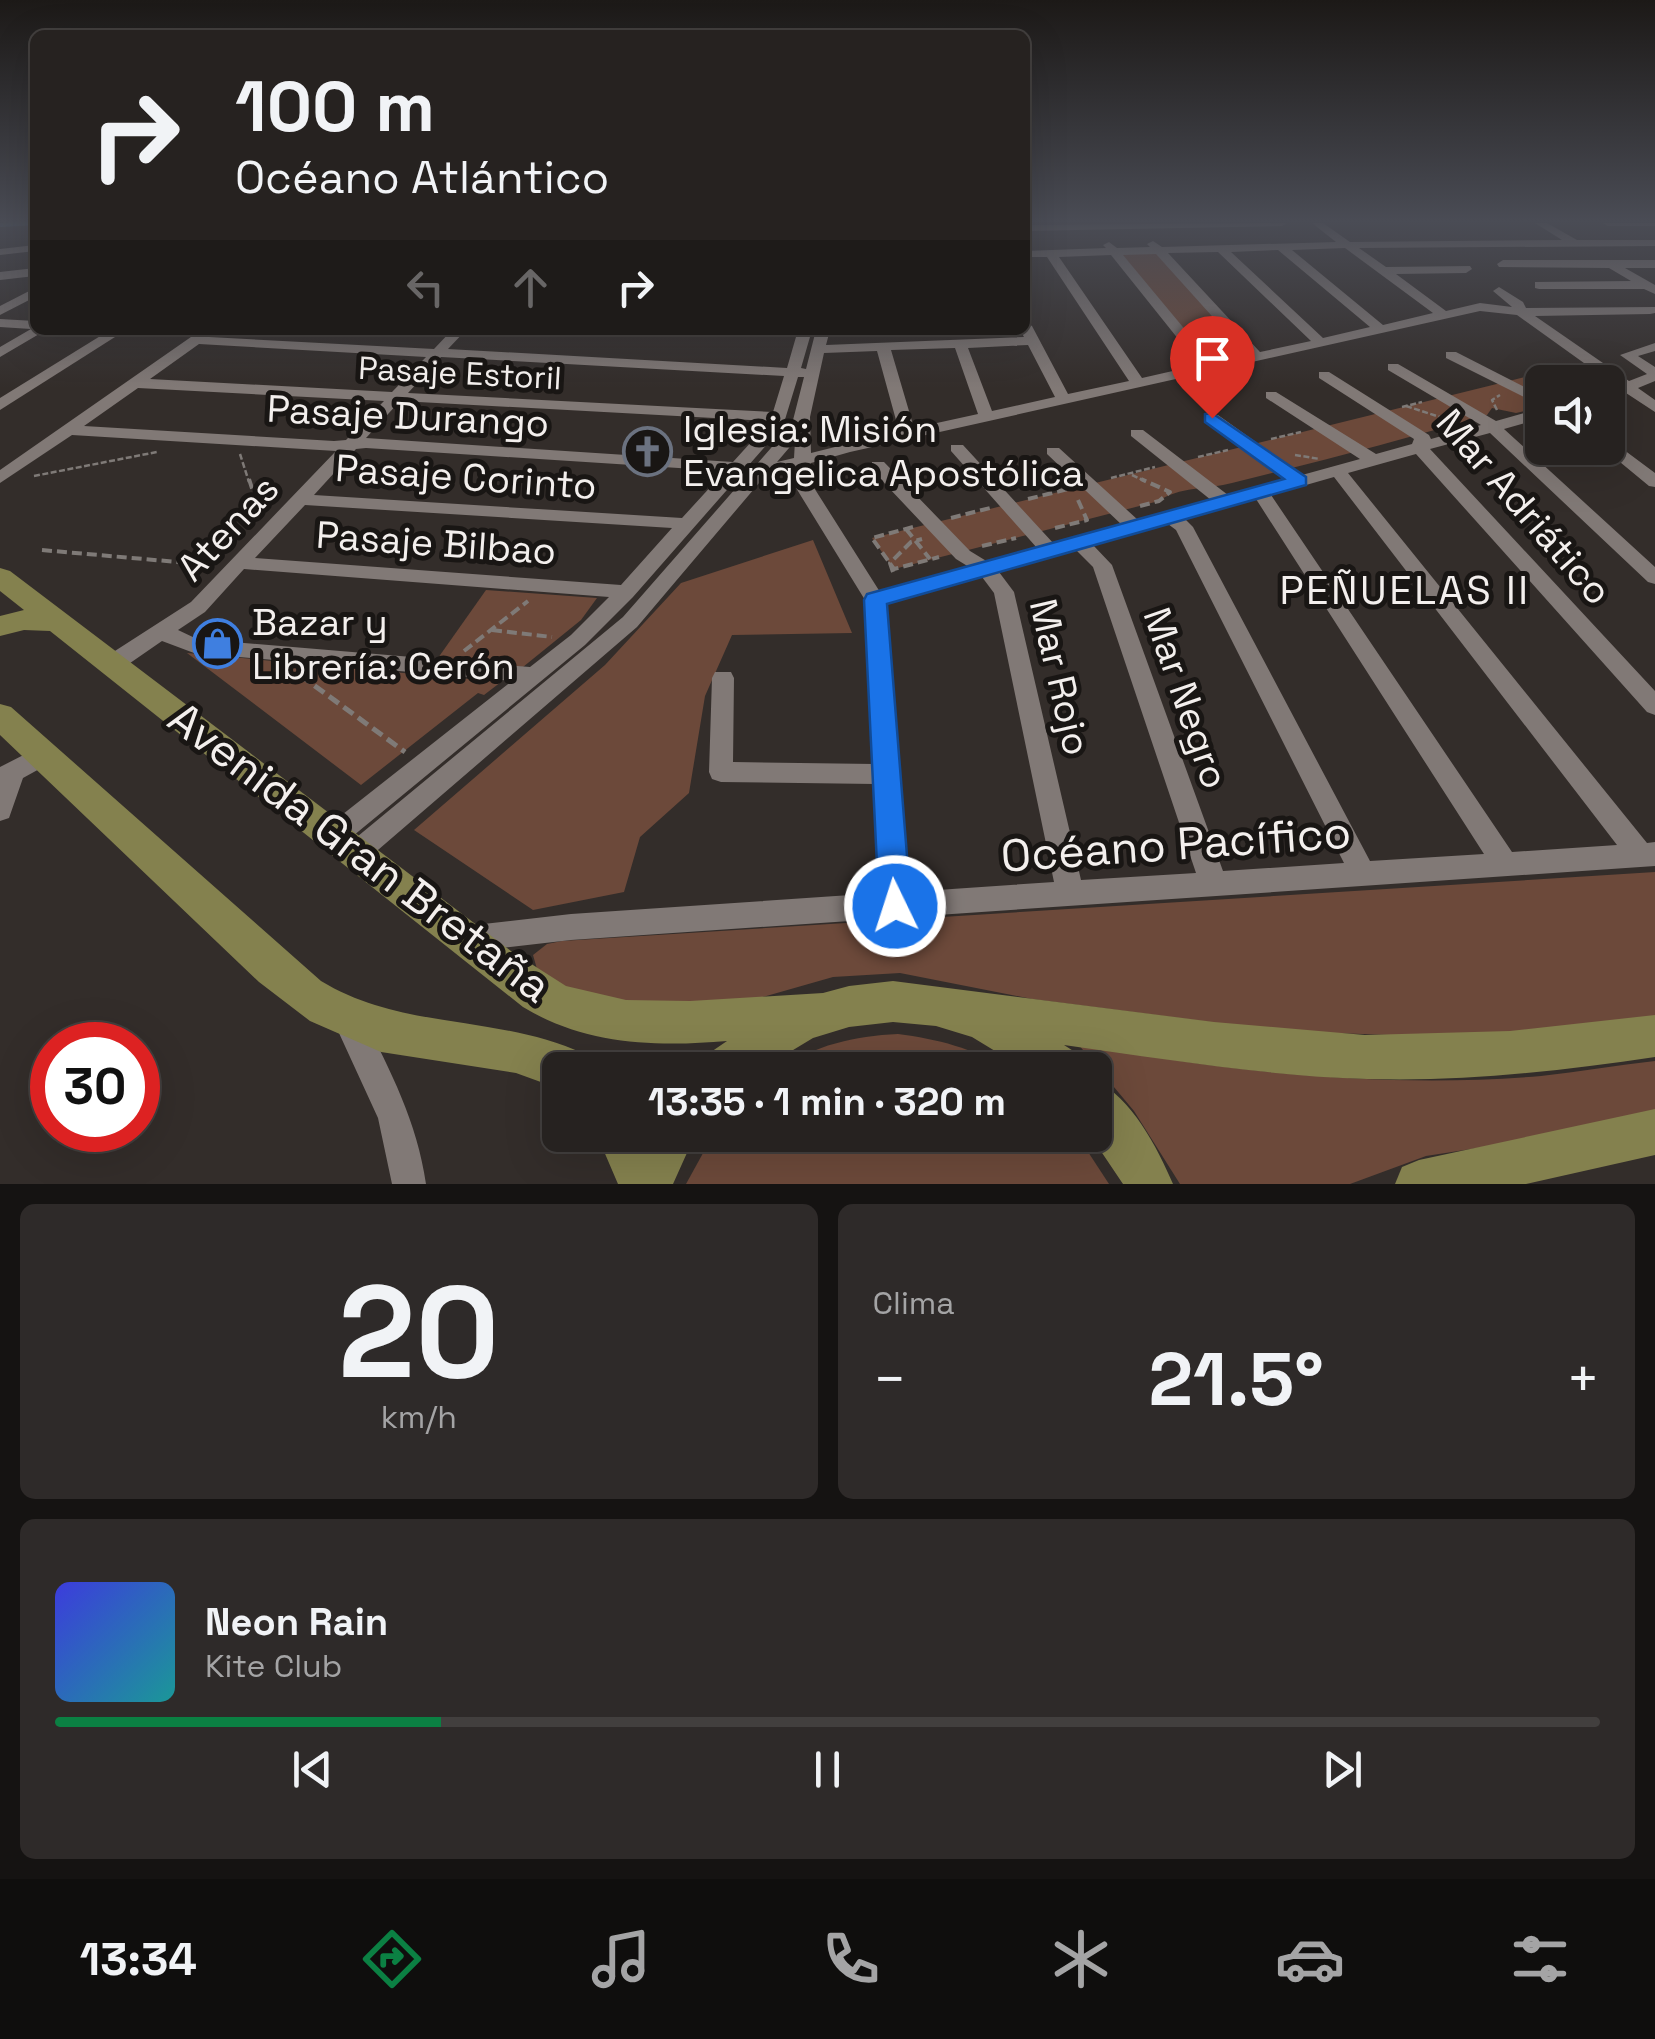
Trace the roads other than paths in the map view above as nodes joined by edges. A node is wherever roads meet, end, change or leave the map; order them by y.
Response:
1 (1067, 278) edge
2 (1136, 278) edge
3 (1185, 278) edge
4 (1252, 278) edge
5 (1319, 278) edge
6 (1393, 278) edge
7 (1539, 286) dead end
8 (1652, 287) edge
9 (1499, 291) dead end
10 (30, 295) edge
11 (1653, 309) edge
12 (0, 311) edge
13 (1521, 312) junction
14 (1444, 315) junction
15 (0, 323) edge
16 (1591, 324) dead end
17 (30, 327) edge
18 (1380, 329) junction
19 (30, 333) edge
20 (110, 335) edge
21 (203, 335) edge
22 (453, 335) edge
23 (804, 335) edge
24 (822, 335) edge
25 (1030, 335) edge
26 (196, 340) junction
27 (1033, 341) junction
28 (1320, 342) junction
29 (960, 344) junction
30 (884, 346) junction
31 (1655, 347) edge
32 (819, 349) junction
33 (0, 352) edge
34 (437, 353) junction
35 (1451, 356) dead end
36 (1256, 357) junction
37 (1209, 368) junction
38 (1393, 368) dead end
39 (793, 372) junction
40 (814, 373) junction
41 (1324, 374) dead end
42 (1655, 374) edge
43 (136, 383) junction
44 (1138, 383) junction
45 (1628, 389) junction
46 (1625, 390) edge
47 (1525, 393) edge
48 (1272, 395) dead end
49 (396, 397) junction
50 (1064, 400) junction
51 (0, 405) edge
52 (1655, 407) edge
53 (987, 417) junction
54 (1212, 418) dead end
55 (1525, 418) edge
56 (1492, 427) junction
57 (72, 430) junction
58 (1137, 433) dead end
59 (797, 434) junction
60 (908, 435) junction
61 (350, 444) junction
62 (958, 448) dead end
63 (1419, 448) junction
64 (1053, 451) dead end
65 (1625, 457) edge
66 (1373, 460) junction
67 (878, 466) dead end
68 (749, 470) junction
69 (1337, 470) junction
70 (0, 478) edge
71 (1300, 481) junction
72 (1655, 482) edge
73 (1260, 492) junction
74 (300, 499) junction
75 (1225, 502) junction
76 (1171, 517) junction
77 (688, 524) junction
78 (1135, 527) junction
79 (1083, 531) junction
80 (1050, 551) junction
81 (230, 565) junction
82 (986, 569) junction
83 (0, 577) edge
84 (1655, 578) edge
85 (626, 592) junction
86 (875, 600) junction
87 (58, 622) junction
88 (0, 626) edge
89 (164, 633) junction
90 (112, 664) junction
91 (534, 676) junction
92 (724, 678) dead end
93 (1655, 706) edge
94 (0, 716) edge
95 (18, 769) edge
96 (886, 774) junction
97 (0, 810) edge
98 (344, 846) junction
99 (1648, 854) edge
100 (1505, 864) junction
101 (1363, 874) junction
102 (1214, 884) junction
103 (1072, 895) junction
104 (895, 906) junction
105 (464, 940) junction
106 (818, 1012) junction
107 (962, 1012) junction
108 (348, 1020) junction
109 (1655, 1036) edge
110 (749, 1052) edge
111 (1038, 1052) edge
112 (542, 1059) edge
113 (1112, 1126) edge
114 (1655, 1132) edge
115 (629, 1152) edge
116 (663, 1152) edge
117 (409, 1184) edge
118 (645, 1184) edge
119 (1149, 1184) edge
120 (1419, 1184) edge

1 - 44 street
2 - 37 street
3 - 36 street
4 - 28 street
5 - 18 street
6 - 14 street
7 - 8 street
9 - 13 street
10 - 12 street
11 - 13 street
11 - 16 street
13 - 14 street
13 - 45 street
14 - 18 street
15 - 17 street
18 - 28 street
19 - 33 street
20 - 51 street
21 - 26 street
22 - 34 street, Atenas
23 - 39 street
24 - 32 street
25 - 27 street
26 - 34 street
26 - 43 street
27 - 29 street
27 - 50 street
28 - 36 street
29 - 30 street
29 - 53 street
30 - 32 street
30 - 60 street
31 - 42 street
32 - 40 street
34 - 39 street
34 - 49 street, Atenas
35 - 47 street
36 - 37 street
37 - 44 street
38 - 56 street
39 - 40 street
39 - 59 street
40 - 59 street
41 - 63 street, Mar Adriático
42 - 45 street
43 - 49 street, Pasaje Estoril
43 - 57 street
44 - 50 street
45 - 46 street
45 - 52 street
48 - 66 street
49 - 59 street, Pasaje Estoril
49 - 61 street, Atenas
50 - 53 street
53 - 60 street
54 - 71 street
55 - 56 street
56 - 63 street
56 - 84 street
57 - 61 street, Pasaje Durango
57 - 70 street
58 - 75 street
59 - 60 street
59 - 68 street
59 - 68 street
59 - 86 street
61 - 68 street, Pasaje Durango
61 - 74 street, Atenas
62 - 80 street
63 - 66 street
63 - 93 street, Mar Adriático
64 - 78 street
65 - 72 street
66 - 69 street
67 - 82 street, Mar Rojo
68 - 77 street
68 - 98 street
69 - 71 street
69 - 99 street
71 - 73 street
73 - 75 street
73 - 100 street
74 - 77 street, Pasaje Corinto
74 - 81 street, Atenas
75 - 76 street
76 - 78 street
76 - 101 street
77 - 85 street
78 - 79 street
79 - 80 street
79 - 102 street, Mar Negro
80 - 82 street
81 - 85 street, Pasaje Bilbao
81 - 89 street, Atenas
82 - 86 street
82 - 103 street, Mar Rojo
83 - 87 main road, Avenida Gran Bretaña
85 - 91 street
86 - 96 street
87 - 88 main road
87 - 90 main road, Avenida Gran Bretaña
89 - 90 street, Atenas
89 - 91 street
90 - 98 main road, Avenida Gran Bretaña
91 - 98 street
92 - 96 street
94 - 95 main road, Avenida Gran Bretaña
95 - 97 street
95 - 108 main road, Avenida Gran Bretaña
96 - 104 street
98 - 105 main road, Avenida Gran Bretaña
99 - 100 street, Océano Pacífico
100 - 101 street, Océano Pacífico
101 - 102 street, Océano Pacífico
102 - 103 street, Océano Pacífico
103 - 104 street, Océano Pacífico
104 - 105 street, Océano Pacífico
105 - 106 main road, Avenida Gran Bretaña
106 - 107 main road
106 - 110 main road
107 - 109 main road
107 - 111 main road
108 - 112 main road, Avenida Gran Bretaña
108 - 117 street
113 - 119 main road
114 - 120 main road
115 - 118 main road
116 - 118 main road

